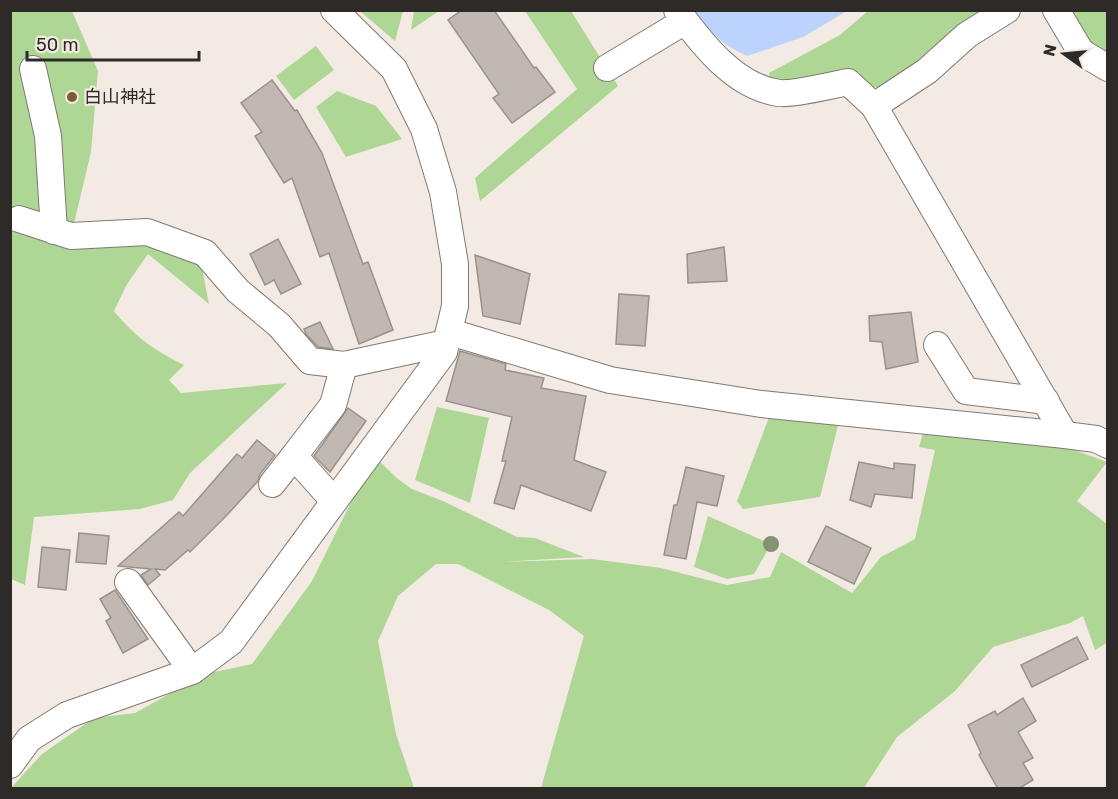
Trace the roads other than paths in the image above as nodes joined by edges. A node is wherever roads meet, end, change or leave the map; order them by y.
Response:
1 (334, 10) edge
2 (1007, 10) edge
3 (1056, 10) edge
4 (681, 16) edge
5 (607, 68) dead end
6 (1107, 68) edge
7 (33, 69) dead end
8 (874, 106) junction
9 (19, 219) dead end
10 (54, 231) junction
11 (448, 338) junction
12 (937, 345) dead end
13 (344, 365) junction
14 (1046, 401) junction
15 (1065, 435) junction
16 (1107, 445) edge
17 (294, 456) junction
18 (272, 484) dead end
19 (334, 501) junction
20 (128, 582) dead end
21 (192, 671) junction
22 (10, 765) edge

1 - 11 street
2 - 8 street
3 - 6 street
4 - 5 street
4 - 8 street
7 - 10 street
8 - 14 street
9 - 10 street
10 - 13 street
11 - 13 street
11 - 15 street
11 - 19 street
12 - 14 street
13 - 17 street
14 - 15 street
15 - 16 street
17 - 18 street
17 - 19 street
19 - 21 street
20 - 21 street
21 - 22 street

